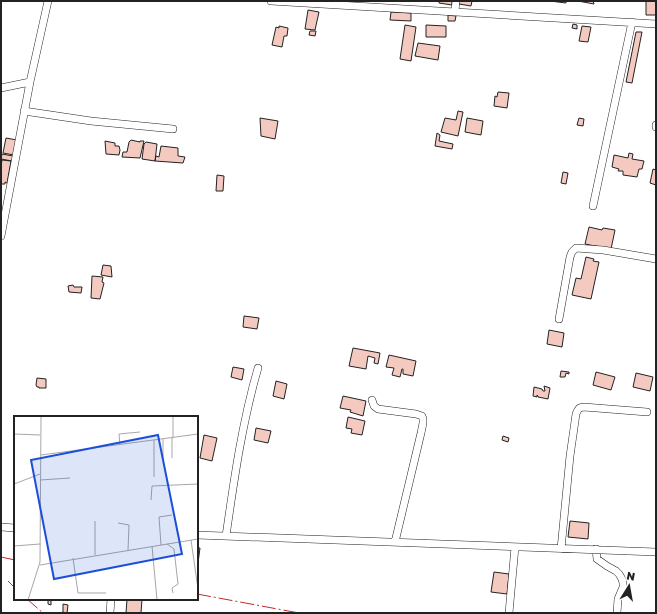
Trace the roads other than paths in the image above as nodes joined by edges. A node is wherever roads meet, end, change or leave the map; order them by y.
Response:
1 (48, 1) edge
2 (271, 1) edge
3 (456, 1) edge
4 (455, 11) junction
5 (632, 22) junction
6 (656, 24) edge
7 (30, 82) junction
8 (1, 88) edge
9 (24, 111) junction
10 (173, 129) dead end
11 (593, 206) dead end
12 (1, 236) edge
13 (656, 259) edge
14 (559, 319) dead end
15 (258, 368) dead end
16 (372, 400) dead end
17 (647, 412) dead end
18 (1, 527) edge
19 (14, 528) edge
20 (198, 535) edge
21 (226, 536) junction
22 (395, 542) junction
23 (515, 547) junction
24 (562, 549) junction
25 (596, 549) junction
26 (656, 552) edge
27 (111, 600) edge
28 (110, 613) edge
29 (509, 613) edge
30 (617, 613) edge

1 - 7 street
2 - 4 street
3 - 4 street
4 - 5 street
5 - 6 street
5 - 11 street
7 - 8 street
7 - 9 street
9 - 10 street
9 - 12 street
13 - 14 street
15 - 21 street
16 - 22 street
17 - 24 street
18 - 19 street
20 - 21 street
21 - 22 street
22 - 23 street
23 - 24 street
23 - 29 street
24 - 25 street
25 - 26 street
25 - 30 street
27 - 28 street

